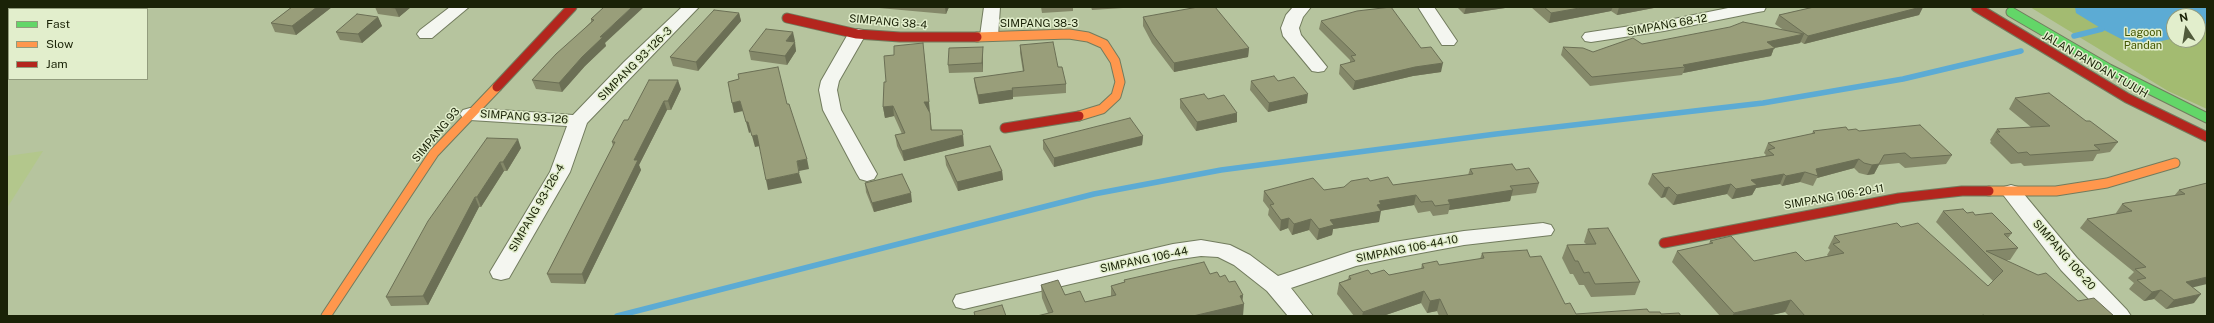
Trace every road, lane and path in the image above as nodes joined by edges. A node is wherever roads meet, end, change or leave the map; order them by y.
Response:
1 (460, 7) edge
2 (572, 7) edge
3 (691, 7) edge
4 (992, 7) edge
5 (1303, 7) edge
6 (1426, 7) edge
7 (1758, 7) edge
8 (1976, 7) edge
9 (2003, 7) edge
10 (1739, 9) edge
11 (787, 18) dead end
12 (426, 34) dead end
13 (857, 34) junction
14 (989, 36) junction
15 (1591, 37) dead end
16 (1448, 41) dead end
17 (1318, 67) dead end
18 (470, 114) junction
19 (2207, 118) edge
20 (578, 121) junction
21 (1005, 128) dead end
22 (2207, 137) edge
23 (2174, 163) dead end
24 (867, 174) dead end
25 (2011, 192) junction
26 (1543, 230) dead end
27 (1664, 242) dead end
28 (501, 272) dead end
29 (1275, 285) junction
30 (964, 301) dead end
31 (326, 316) edge
32 (1300, 316) edge
33 (2119, 316) edge

1 - 12 street
2 - 18 street, SIMPANG 93
3 - 20 street, SIMPANG 93-126-3
4 - 14 street
5 - 17 street
6 - 16 street
7 - 10 street, SIMPANG 68-12
8 - 22 street, JALAN PANDAN TUJUH
9 - 19 street, JALAN PANDAN TUJUH
10 - 15 street, SIMPANG 68-12
11 - 13 street, SIMPANG 38-4
13 - 14 street, SIMPANG 38-4
13 - 24 street
14 - 21 street, SIMPANG 38-3
18 - 20 street, SIMPANG 93-126
18 - 31 street, SIMPANG 93
20 - 28 street, SIMPANG 93-126-4
23 - 25 street, SIMPANG 106-20-11
25 - 27 street, SIMPANG 106-20-11
25 - 33 street, SIMPANG 106-20
26 - 29 street, SIMPANG 106-44-10
29 - 30 street, SIMPANG 106-44
29 - 32 street, SIMPANG 106-44

